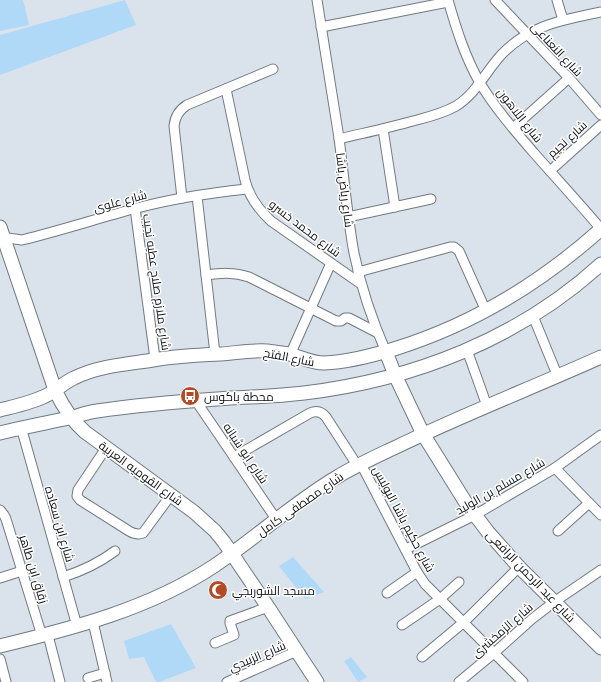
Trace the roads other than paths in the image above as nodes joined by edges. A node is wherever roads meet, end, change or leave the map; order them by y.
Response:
1 (317, 0) edge
2 (495, 0) edge
3 (557, 0) edge
4 (448, 1) edge
5 (601, 12) edge
6 (563, 20) junction
7 (321, 27) junction
8 (528, 34) junction
9 (273, 69) dead end
10 (569, 78) junction
11 (480, 83) junction
12 (226, 89) junction
13 (601, 115) edge
14 (601, 125) edge
15 (513, 128) junction
16 (382, 129) junction
17 (339, 139) junction
18 (550, 171) junction
19 (247, 188) junction
20 (197, 196) junction
21 (182, 198) junction
22 (432, 199) dead end
23 (395, 207) junction
24 (135, 208) junction
25 (348, 216) junction
26 (601, 229) edge
27 (1, 234) edge
28 (331, 263) junction
29 (601, 264) edge
30 (358, 272) junction
31 (206, 275) junction
32 (361, 284) junction
33 (311, 308) junction
34 (486, 311) junction
35 (533, 316) junction
36 (378, 333) junction
37 (467, 350) junction
38 (386, 352) junction
39 (215, 354) junction
40 (290, 354) junction
41 (601, 357) edge
42 (155, 360) junction
43 (395, 375) junction
44 (558, 377) junction
45 (56, 390) junction
46 (196, 400) junction
47 (487, 406) junction
48 (0, 410) edge
49 (70, 417) junction
50 (21, 428) junction
51 (0, 433) edge
52 (423, 434) junction
53 (601, 435) edge
54 (106, 448) junction
55 (234, 457) junction
56 (359, 465) junction
57 (555, 468) junction
58 (172, 495) junction
59 (597, 508) edge
60 (0, 510) edge
61 (475, 515) junction
62 (276, 519) junction
63 (558, 531) dead end
64 (406, 549) junction
65 (115, 551) dead end
66 (231, 554) junction
67 (519, 567) junction
68 (601, 570) edge
69 (22, 572) junction
70 (417, 572) junction
71 (0, 578) edge
72 (63, 578) junction
73 (459, 582) dead end
74 (387, 593) dead end
75 (440, 599) junction
76 (554, 602) junction
77 (268, 607) junction
78 (93, 622) junction
79 (464, 622) junction
80 (402, 625) dead end
81 (77, 626) junction
82 (45, 636) junction
83 (215, 643) dead end
84 (0, 646) edge
85 (601, 648) edge
86 (297, 651) junction
87 (494, 653) junction
88 (422, 657) dead end
89 (0, 659) edge
90 (244, 674) junction
91 (88, 678) dead end
92 (106, 678) edge
93 (6, 682) edge
94 (60, 682) edge
95 (227, 682) edge
96 (250, 682) edge
97 (317, 682) edge
98 (459, 682) edge
99 (522, 682) edge

1 - 7 street, شارع رياض باشا
2 - 8 street, شارع النعناعى
3 - 6 street
4 - 7 street
4 - 11 street, شارع اللاهون
5 - 6 street
6 - 8 street
7 - 17 street, شارع رياض باشا
8 - 10 street, شارع النعناعى
8 - 11 street
9 - 12 street
10 - 13 street, شارع النعناعى
10 - 15 street
11 - 15 street, شارع اللاهون
11 - 16 street
12 - 19 street, شارع محمد خسرو
12 - 21 street
14 - 18 street, شارع نجيم
15 - 18 street, شارع اللاهون
16 - 17 street
16 - 23 street
17 - 25 street, شارع رياض باشا
18 - 26 street, شارع اللاهون
19 - 20 street, شارع علوى
19 - 28 street, شارع محمد خسرو
20 - 21 street, شارع علوى
20 - 31 street
21 - 24 street, شارع علوى
22 - 23 street
23 - 25 street
24 - 27 street, شارع علوى
24 - 42 street, شارع ملازم صلاح عطيه نجيب
25 - 30 street, شارع رياض باشا
26 - 34 street, شارع الفتح
27 - 45 street, شارع القوميه العربية
28 - 32 street, شارع محمد خسرو
28 - 33 street
29 - 35 street
30 - 32 street, شارع رياض باشا
30 - 34 street
31 - 33 street
31 - 39 street
32 - 36 street, شارع رياض باشا
33 - 36 street
33 - 40 street
34 - 38 street, شارع الفتح
35 - 37 street
35 - 44 street
36 - 38 street, شارع رياض باشا
37 - 43 street
37 - 47 street
38 - 40 street, شارع الفتح
38 - 43 street, شارع رياض باشا
39 - 40 street, شارع الفتح
39 - 42 street, شارع الفتح
41 - 44 street, شارع مصطفى كامل
42 - 45 street, شارع الفتح
43 - 46 street
43 - 52 street, شارع عبد الرحمن الرافعى
44 - 47 street, شارع مصطفى كامل
45 - 48 street, شارع الفتح
45 - 49 street, شارع القوميه العربية
46 - 49 street
46 - 55 street, شارع ابو شبانه
47 - 52 street, شارع مصطفى كامل
49 - 50 street
49 - 54 street, شارع القوميه العربية
50 - 51 street
50 - 72 street, شارع ابن سعاده
52 - 56 street, شارع مصطفى كامل
52 - 61 street, شارع عبد الرحمن الرافعى
53 - 57 street, شارع مسلم بن الوليد
54 - 58 street, شارع القوميه العربية
54 - 58 street
55 - 56 street, شارع حكيم باشا البوليس
55 - 62 street, شارع ابو شبانه
56 - 62 street, شارع مصطفى كامل
56 - 64 street, شارع حكيم باشا البوليس
57 - 59 street
57 - 61 street, شارع مسلم بن الوليد
58 - 66 street, شارع القوميه العربية
59 - 63 street
60 - 69 street, زقاق ابن طاهر
61 - 64 street, شارع مسلم بن الوليد
61 - 67 street, شارع عبد الرحمن الرافعى
62 - 66 street, شارع مصطفى كامل
64 - 70 street, شارع حكيم باشا البوليس
65 - 72 street
66 - 77 street, شارع القوميه العربية
66 - 78 street, شارع مصطفى كامل
67 - 76 street, شارع عبد الرحمن الرافعى
67 - 79 street
68 - 76 street, شارع الزمخشرى
69 - 71 street
69 - 82 street, زقاق ابن طاهر
70 - 74 street
70 - 75 street, شارع حكيم باشا البوليس
72 - 81 street, شارع ابن سعاده
73 - 75 street
75 - 79 street, شارع حكيم باشا البوليس
75 - 80 street
76 - 85 street, شارع عبد الرحمن الرافعى
76 - 87 street, شارع الزمخشرى
77 - 83 street
77 - 86 street, شارع القوميه العربية
78 - 81 street, شارع مصطفى كامل
78 - 92 street
79 - 87 street, شارع حكيم باشا البوليس
79 - 88 street
81 - 82 street, شارع مصطفى كامل
82 - 84 street, شارع مصطفى كامل
82 - 94 street, زقاق ابن طاهر
86 - 90 street, شارع الزبيدي
86 - 97 street, شارع القوميه العربية
87 - 98 street, شارع الزمخشرى
87 - 99 street, شارع حكيم باشا البوليس
89 - 93 street
90 - 95 street, شارع الزبيدي
90 - 96 street
91 - 92 street

